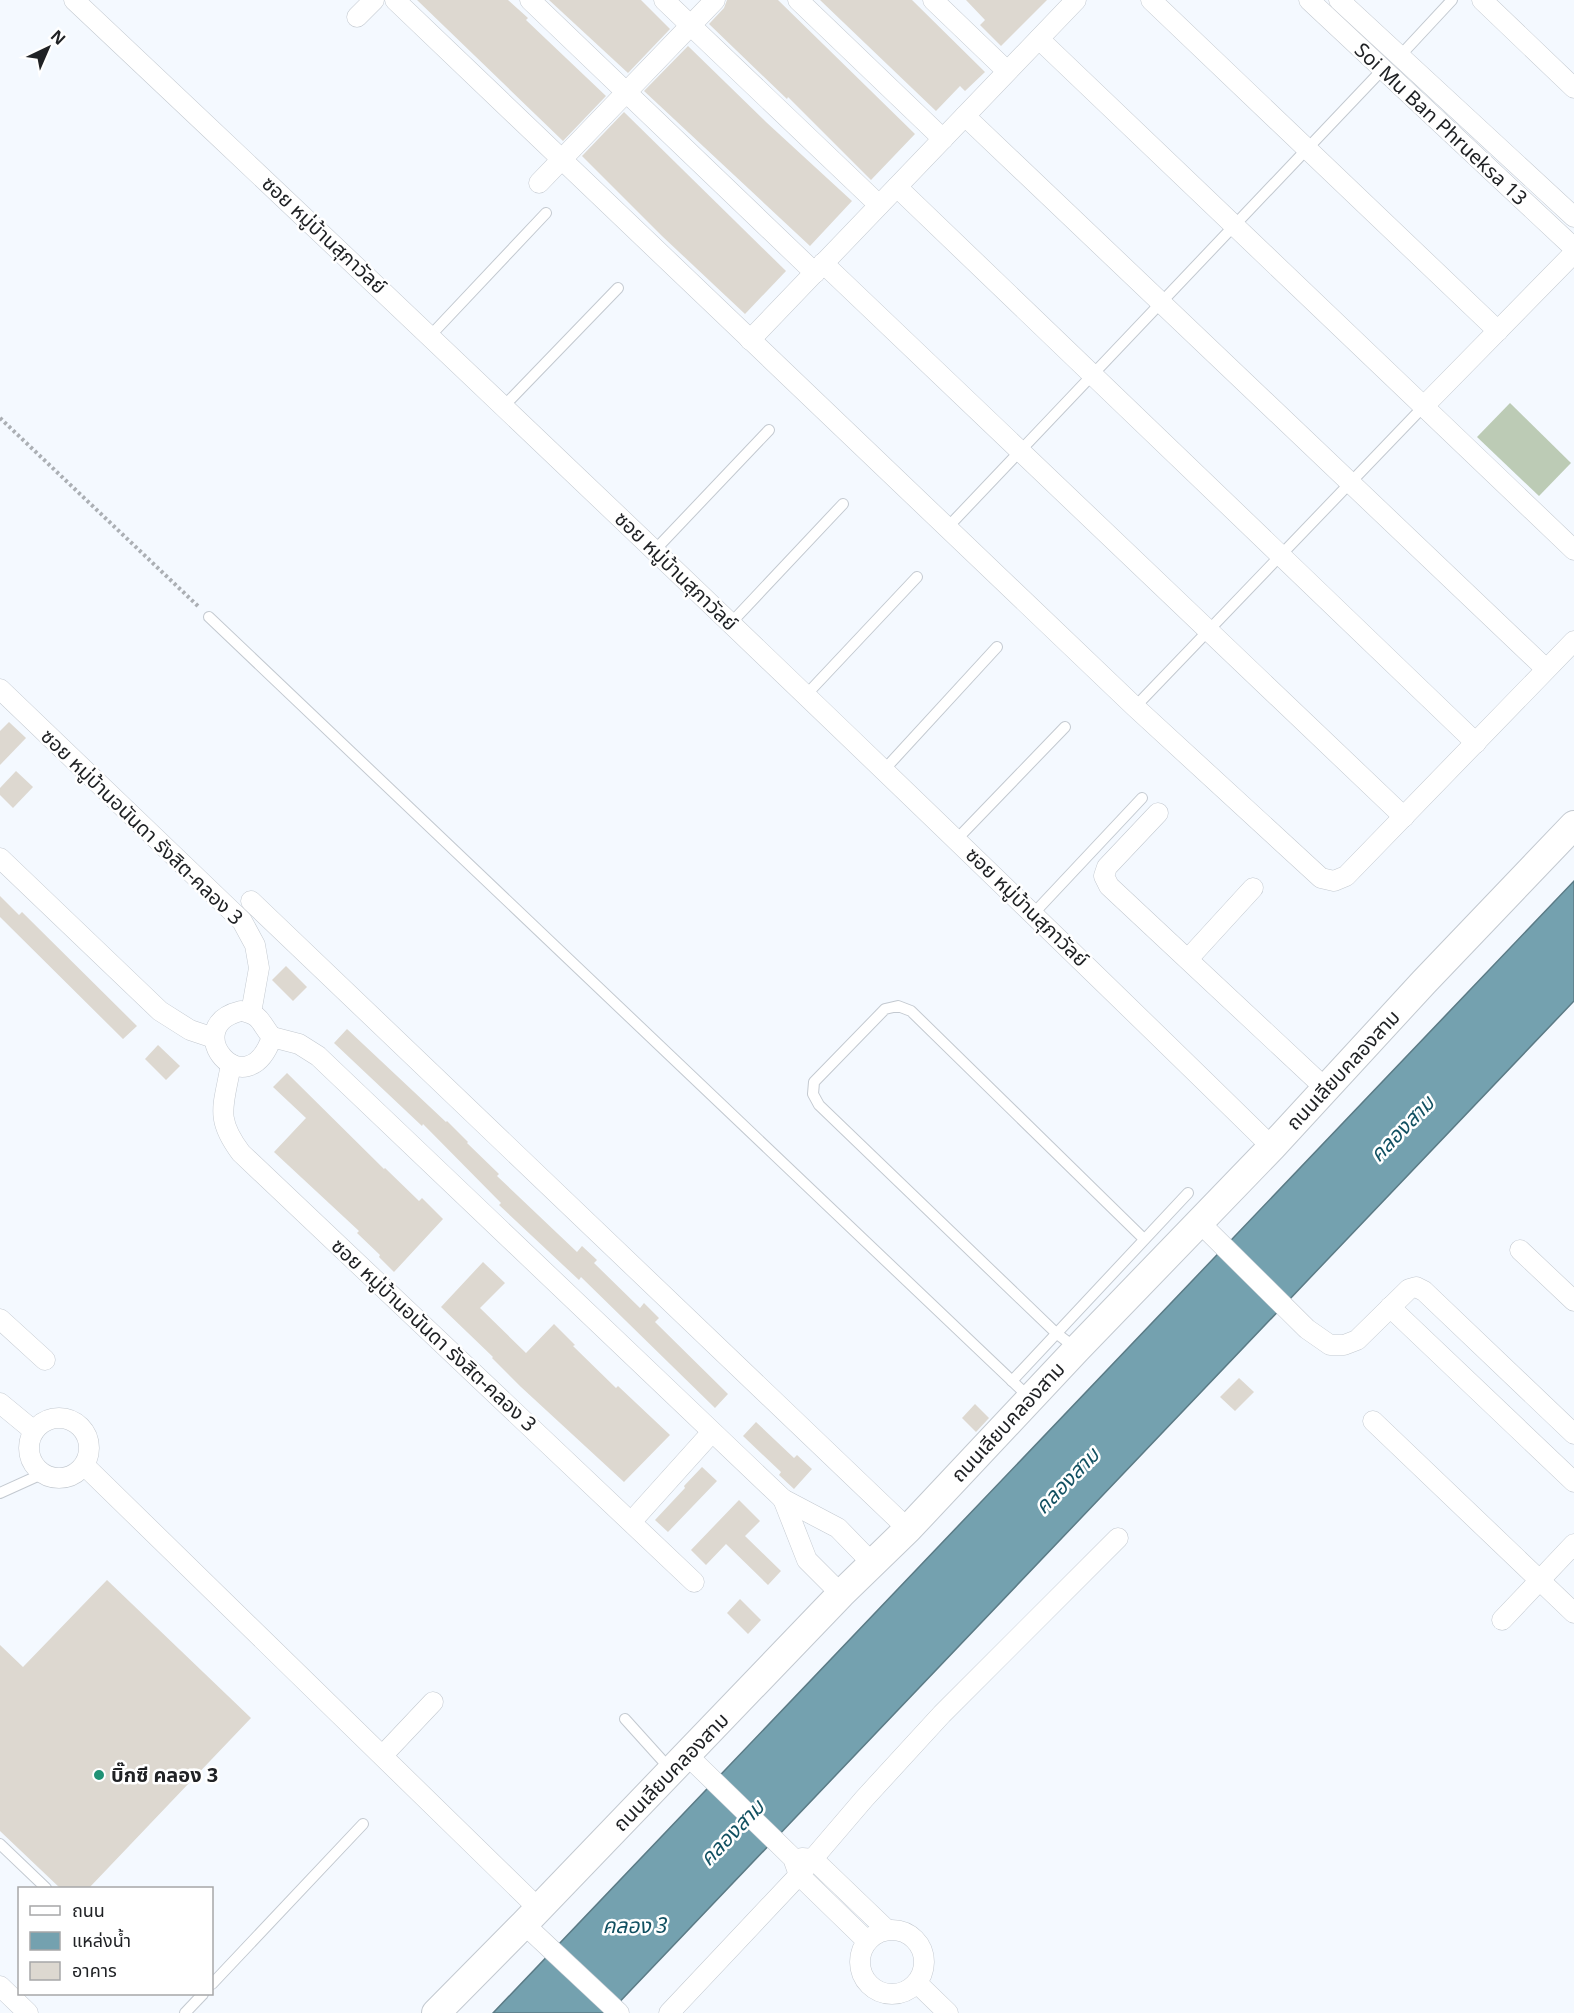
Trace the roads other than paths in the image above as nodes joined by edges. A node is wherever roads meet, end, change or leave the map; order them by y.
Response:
1 (74, 0) edge
2 (374, 0) edge
3 (395, 0) edge
4 (530, 0) edge
5 (664, 0) edge
6 (715, 0) edge
7 (798, 0) edge
8 (1076, 0) edge
9 (1151, 0) edge
10 (1309, 0) edge
11 (1339, 0) edge
12 (1452, 0) edge
13 (1482, 0) edge
14 (935, 1) edge
15 (357, 17) dead end
16 (691, 26) junction
17 (1039, 39) junction
18 (1399, 57) junction
19 (1382, 70) junction
20 (1007, 71) junction
21 (1574, 88) edge
22 (627, 93) junction
23 (965, 116) junction
24 (943, 138) junction
25 (1307, 149) junction
26 (562, 160) junction
27 (539, 183) dead end
28 (897, 187) junction
29 (879, 205) junction
30 (546, 213) dead end
31 (1574, 217) edge
32 (1234, 226) junction
33 (1574, 248) edge
34 (1574, 253) edge
35 (819, 268) junction
36 (618, 288) dead end
37 (1161, 302) junction
38 (1498, 331) junction
39 (431, 335) junction
40 (750, 340) junction
41 (1093, 375) junction
42 (504, 406) junction
43 (1424, 406) junction
44 (769, 430) dead end
45 (1020, 451) junction
46 (1350, 483) junction
47 (843, 504) dead end
48 (947, 528) junction
49 (655, 550) junction
50 (1574, 550) edge
51 (1281, 555) junction
52 (916, 577) dead end
53 (209, 617) road end
54 (730, 624) junction
55 (1209, 630) junction
56 (1574, 640) edge
57 (997, 647) dead end
58 (1546, 669) junction
59 (0, 689) edge
60 (806, 695) junction
61 (1135, 706) junction
62 (1065, 727) dead end
63 (1476, 743) junction
64 (884, 770) junction
65 (1142, 798) dead end
66 (1158, 813) dead end
67 (1404, 817) junction
68 (1574, 825) edge
69 (957, 839) junction
70 (0, 858) edge
71 (1253, 888) dead end
72 (251, 901) dead end
73 (1034, 913) junction
74 (1188, 959) junction
75 (251, 1013) junction
76 (272, 1037) junction
77 (214, 1038) junction
78 (231, 1064) junction
79 (1325, 1088) junction
80 (1272, 1147) junction
81 (1188, 1192) dead end
82 (1199, 1222) junction
83 (1144, 1239) junction
84 (1520, 1250) dead end
85 (1574, 1301) edge
86 (1390, 1307) junction
87 (0, 1319) edge
88 (1067, 1341) junction
89 (45, 1360) dead end
90 (1021, 1390) junction
91 (0, 1403) edge
92 (1373, 1421) dead end
93 (34, 1431) junction
94 (712, 1432) junction
95 (1574, 1434) edge
96 (85, 1466) junction
97 (42, 1474) junction
98 (1574, 1482) edge
99 (0, 1493) edge
100 (783, 1499) junction
101 (632, 1521) junction
102 (908, 1529) junction
103 (1118, 1538) dead end
104 (1574, 1544) edge
105 (872, 1563) junction
106 (1539, 1580) junction
107 (694, 1582) dead end
108 (841, 1594) junction
109 (1574, 1613) edge
110 (1502, 1620) dead end
111 (433, 1702) dead end
112 (625, 1719) dead end
113 (383, 1755) junction
114 (679, 1763) junction
115 (363, 1824) dead end
116 (0, 1844) edge
117 (798, 1861) junction
118 (45, 1887) edge
119 (535, 1925) junction
120 (887, 1930) junction
121 (867, 1941) junction
122 (213, 1983) edge
123 (917, 1983) junction
124 (0, 1986) edge
125 (202, 1995) edge
126 (28, 2013) edge
127 (185, 2013) edge
128 (436, 2013) edge
129 (619, 2013) edge
130 (669, 2013) edge
131 (948, 2013) edge

1 - 39 street, ซอย หมู่บ้านสุภาวัลย์
2 - 15 street
3 - 26 street
4 - 22 street
5 - 16 street
6 - 16 street
7 - 24 street
8 - 17 street
9 - 25 street
10 - 19 street, Soi Mu Ban Phrueksa 13
11 - 18 street, Soi Mu Ban Phrueksa 13
12 - 18 lane
13 - 21 street
14 - 20 street
16 - 22 street
16 - 29 street
17 - 20 street
17 - 32 street
18 - 31 street, Soi Mu Ban Phrueksa 13
19 - 25 lane
19 - 33 street, Soi Mu Ban Phrueksa 13
20 - 23 street
22 - 26 street
22 - 35 street
23 - 24 street
23 - 37 street
24 - 28 street
25 - 32 lane
25 - 38 street
26 - 27 street
26 - 40 street
28 - 29 street
28 - 41 street
29 - 35 street
30 - 39 lane
32 - 37 lane
32 - 43 street
34 - 38 street
35 - 40 street
35 - 45 street
36 - 42 lane
37 - 41 lane
37 - 46 street
38 - 43 street
39 - 42 street, ซอย หมู่บ้านสุภาวัลย์
40 - 48 street
41 - 45 lane
41 - 51 street
42 - 49 street, ซอย หมู่บ้านสุภาวัลย์
43 - 46 lane
43 - 50 street
44 - 49 lane
45 - 48 lane
45 - 55 street
46 - 51 lane
46 - 58 street
47 - 54 lane
48 - 61 street
49 - 54 street, ซอย หมู่บ้านสุภาวัลย์
51 - 55 lane
51 - 63 street
52 - 60 lane
53 - 90 lane
54 - 60 street, ซอย หมู่บ้านสุภาวัลย์
55 - 61 lane
55 - 67 street
56 - 58 street
57 - 64 lane
58 - 63 street
59 - 75 street, ซอย หมู่บ้านอนันดา รังสิต-คลอง 3
60 - 64 street, ซอย หมู่บ้านสุภาวัลย์
61 - 67 street
62 - 69 lane
63 - 67 street
64 - 69 street, ซอย หมู่บ้านสุภาวัลย์
65 - 73 lane
66 - 74 street
68 - 79 main road, ถนนเลียบคลองสาม
69 - 73 street, ซอย หมู่บ้านสุภาวัลย์
70 - 77 street
71 - 74 street
72 - 102 street
73 - 80 street, ซอย หมู่บ้านสุภาวัลย์
74 - 79 street
75 - 76 street
75 - 77 street
76 - 78 street
76 - 94 street
77 - 78 street
78 - 101 street, ซอย หมู่บ้านอนันดา รังสิต-คลอง 3
79 - 80 main road, ถนนเลียบคลองสาม
80 - 82 main road, ถนนเลียบคลองสาม
81 - 83 lane
82 - 86 street
82 - 88 main road, ถนนเลียบคลองสาม
83 - 88 lane
83 - 88 lane
84 - 85 street
86 - 95 street
86 - 98 street
87 - 89 street
88 - 90 main road, ถนนเลียบคลองสาม
90 - 102 main road, ถนนเลียบคลองสาม
91 - 93 street
92 - 106 street
93 - 96 street
93 - 97 street
94 - 100 street
94 - 101 street
96 - 97 street
96 - 113 street
97 - 99 lane
100 - 105 street
100 - 108 street
101 - 107 street, ซอย หมู่บ้านอนันดา รังสิต-คลอง 3
102 - 105 main road, ถนนเลียบคลองสาม
103 - 117 street
104 - 106 street
105 - 108 main road, ถนนเลียบคลองสาม
106 - 109 street
106 - 110 street
108 - 114 main road, ถนนเลียบคลองสาม
111 - 113 street
112 - 114 lane
113 - 119 street
114 - 117 street
114 - 119 main road, ถนนเลียบคลองสาม
115 - 122 lane
116 - 118 lane
117 - 120 street
117 - 121 street
117 - 130 street
119 - 128 main road, ถนนเลียบคลองสาม
119 - 129 street
120 - 121 street
120 - 123 street
121 - 123 street
123 - 131 street
124 - 126 street
125 - 127 lane

